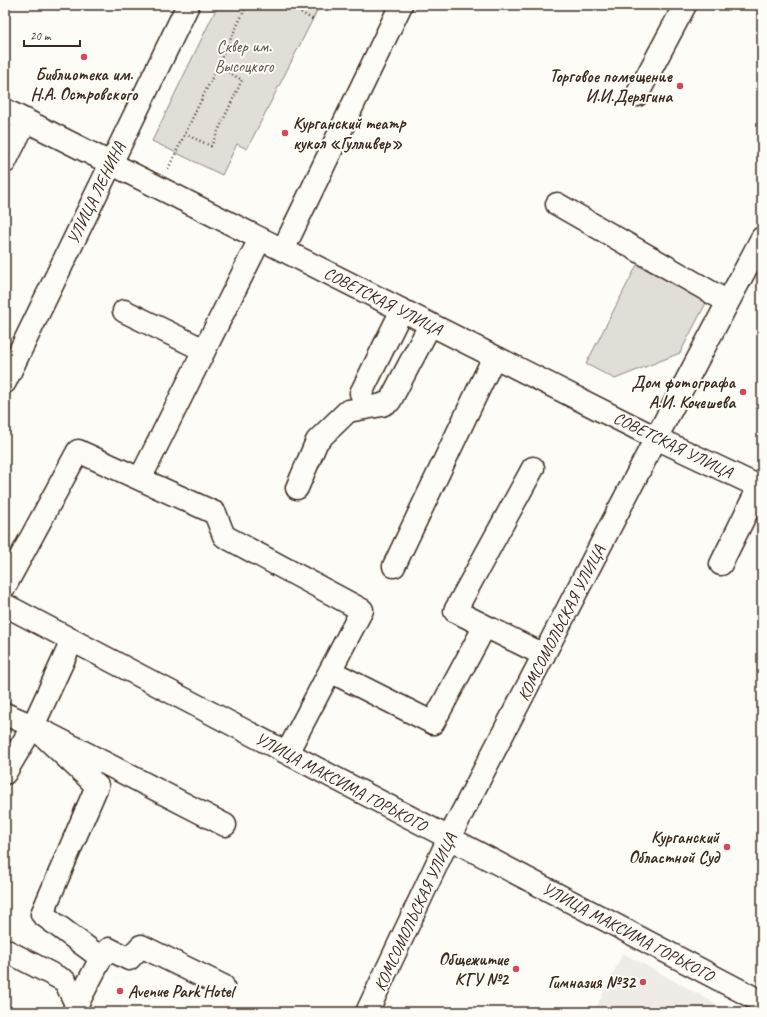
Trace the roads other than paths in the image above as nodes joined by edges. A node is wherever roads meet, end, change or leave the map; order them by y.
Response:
1 (188, 5) edge
2 (401, 5) edge
3 (685, 5) edge
4 (637, 94) dead end
5 (5, 110) edge
6 (26, 120) junction
7 (5, 162) edge
8 (111, 163) junction
9 (557, 204) dead end
10 (762, 238) edge
11 (260, 239) junction
12 (283, 250) junction
13 (728, 302) junction
14 (402, 310) junction
15 (124, 311) dead end
16 (430, 324) junction
17 (204, 350) junction
18 (494, 357) junction
19 (5, 382) edge
20 (361, 392) dead end
21 (656, 438) junction
22 (533, 468) dead end
23 (140, 479) junction
24 (760, 487) edge
25 (296, 488) dead end
26 (721, 564) dead end
27 (394, 566) dead end
28 (5, 586) edge
29 (5, 605) edge
30 (485, 626) junction
31 (72, 641) junction
32 (544, 655) junction
33 (330, 671) junction
34 (5, 714) edge
35 (33, 726) junction
36 (287, 753) junction
37 (5, 773) edge
38 (224, 825) dead end
39 (449, 838) junction
40 (5, 950) edge
41 (101, 958) junction
42 (224, 986) dead end
43 (762, 1002) edge
44 (75, 1009) edge
45 (367, 1012) edge

1 - 8 street, УЛИЦА ЛЕНИНА
2 - 12 street
3 - 4 street
5 - 6 street, СОВЕТСКАЯ УЛИЦА
6 - 7 street
6 - 8 street, СОВЕТСКАЯ УЛИЦА
8 - 11 street, СОВЕТСКАЯ УЛИЦА
8 - 19 street, УЛИЦА ЛЕНИНА
9 - 13 street
10 - 13 street, КОМСОМОЛЬСКАЯ УЛИЦА
11 - 12 street, СОВЕТСКАЯ УЛИЦА
11 - 17 street
12 - 14 street, СОВЕТСКАЯ УЛИЦА
13 - 21 street, КОМСОМОЛЬСКАЯ УЛИЦА
14 - 16 street, СОВЕТСКАЯ УЛИЦА
14 - 20 street
15 - 17 street
16 - 18 street, СОВЕТСКАЯ УЛИЦА
16 - 25 street
17 - 23 street
18 - 21 street, СОВЕТСКАЯ УЛИЦА
18 - 27 street
21 - 24 street, СОВЕТСКАЯ УЛИЦА
21 - 32 street, КОМСОМОЛЬСКАЯ УЛИЦА
22 - 30 street
23 - 28 street
23 - 33 street
24 - 26 street
29 - 31 street, УЛИЦА МАКСИМА ГОРЬКОГО
30 - 32 street
30 - 33 street
31 - 35 street
31 - 36 street, УЛИЦА МАКСИМА ГОРЬКОГО
32 - 39 street, КОМСОМОЛЬСКАЯ УЛИЦА
33 - 36 street
34 - 35 street
35 - 37 street
35 - 38 street
35 - 41 street
36 - 39 street, УЛИЦА МАКСИМА ГОРЬКОГО
39 - 43 street, УЛИЦА МАКСИМА ГОРЬКОГО
39 - 45 street, КОМСОМОЛЬСКАЯ УЛИЦА
40 - 44 street
41 - 42 street
41 - 44 street

